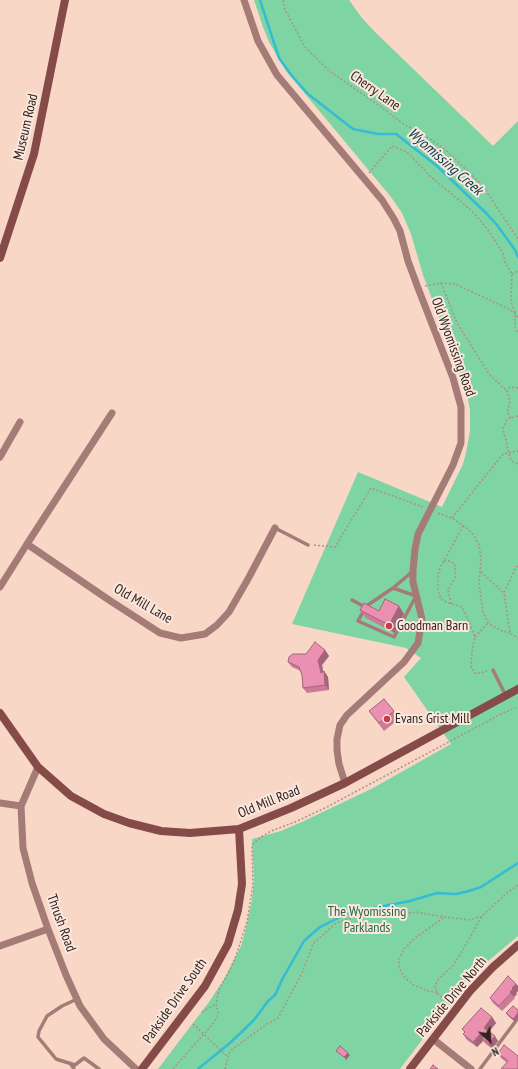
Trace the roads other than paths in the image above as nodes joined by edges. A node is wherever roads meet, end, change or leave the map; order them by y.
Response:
1 (65, 0) edge
2 (244, 0) edge
3 (0, 258) edge
4 (112, 413) dead end
5 (20, 422) dead end
6 (0, 457) edge
7 (275, 528) joint
8 (27, 544) junction
9 (308, 545) road end
10 (413, 571) junction
11 (0, 587) edge
12 (394, 588) junction
13 (416, 596) junction
14 (352, 600) dead end
15 (365, 607) junction
16 (493, 670) road end
17 (518, 689) edge
18 (506, 696) junction
19 (0, 713) edge
20 (38, 767) junction
21 (345, 783) junction
22 (0, 803) edge
23 (21, 806) junction
24 (239, 829) junction
25 (48, 929) junction
26 (518, 945) edge
27 (0, 946) edge
28 (77, 998) junction
29 (518, 1018) edge
30 (432, 1039) junction
31 (70, 1063) junction
32 (74, 1069) edge
33 (99, 1069) edge
34 (136, 1069) edge
35 (142, 1069) edge
36 (410, 1069) edge
37 (472, 1069) edge
38 (480, 1069) edge

1 - 3 street, Museum Road
2 - 10 street, Old Wyomissing Road
4 - 8 street
5 - 6 street
7 - 8 street, Old Mill Lane
7 - 9 lane
8 - 11 street
10 - 12 lane
10 - 13 street, Old Wyomissing Road
12 - 13 lane
12 - 15 lane
13 - 15 lane
13 - 21 street, Old Wyomissing Road
14 - 15 lane
16 - 18 lane
17 - 18 street, Old Mill Road
18 - 21 street, Old Mill Road
19 - 20 street, Old Mill Road
20 - 23 street, Thrush Road
20 - 24 street, Old Mill Road
21 - 24 street, Old Mill Road
22 - 23 street
23 - 25 street, Thrush Road
24 - 35 street, Parkside Drive South
25 - 27 street
25 - 28 street, Thrush Road
26 - 30 street, Parkside Drive North
28 - 31 lane
28 - 34 street, Thrush Road
29 - 38 lane
30 - 36 street, Parkside Drive North
30 - 37 street
31 - 32 lane
31 - 33 lane

